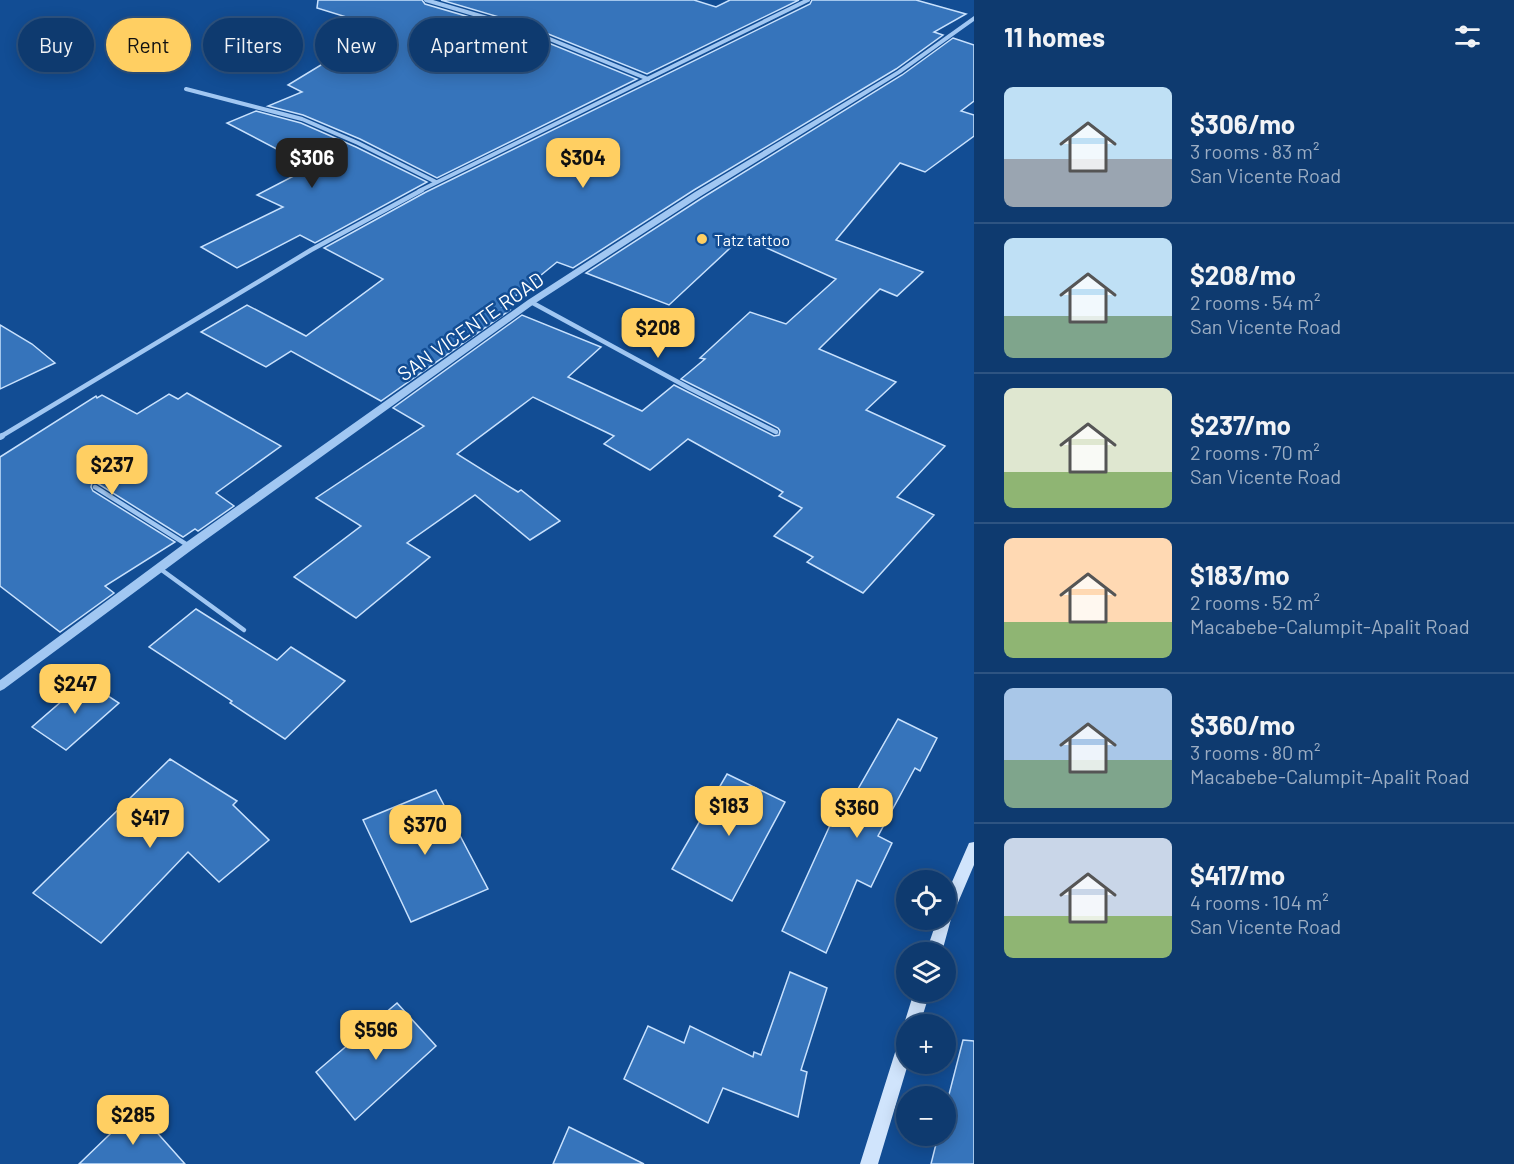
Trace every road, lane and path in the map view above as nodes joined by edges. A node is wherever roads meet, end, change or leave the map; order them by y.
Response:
1 (426, 0) edge
2 (808, 0) edge
3 (974, 18) edge
4 (648, 79) junction
5 (186, 89) dead end
6 (436, 182) junction
7 (531, 302) junction
8 (776, 432) dead end
9 (0, 437) edge
10 (95, 487) dead end
11 (189, 546) junction
12 (159, 568) junction
13 (244, 630) dead end
14 (0, 686) edge
15 (974, 848) edge
16 (956, 890) edge
17 (897, 1074) edge
18 (869, 1164) edge

1 - 4 street
2 - 4 street
3 - 7 street, SAN VICENTE ROAD
4 - 6 street
5 - 6 street
6 - 9 street
7 - 8 street
7 - 11 street, SAN VICENTE ROAD
10 - 11 lane
11 - 12 street, SAN VICENTE ROAD
12 - 13 lane
12 - 14 street, SAN VICENTE ROAD
15 - 16 main road
17 - 18 main road

